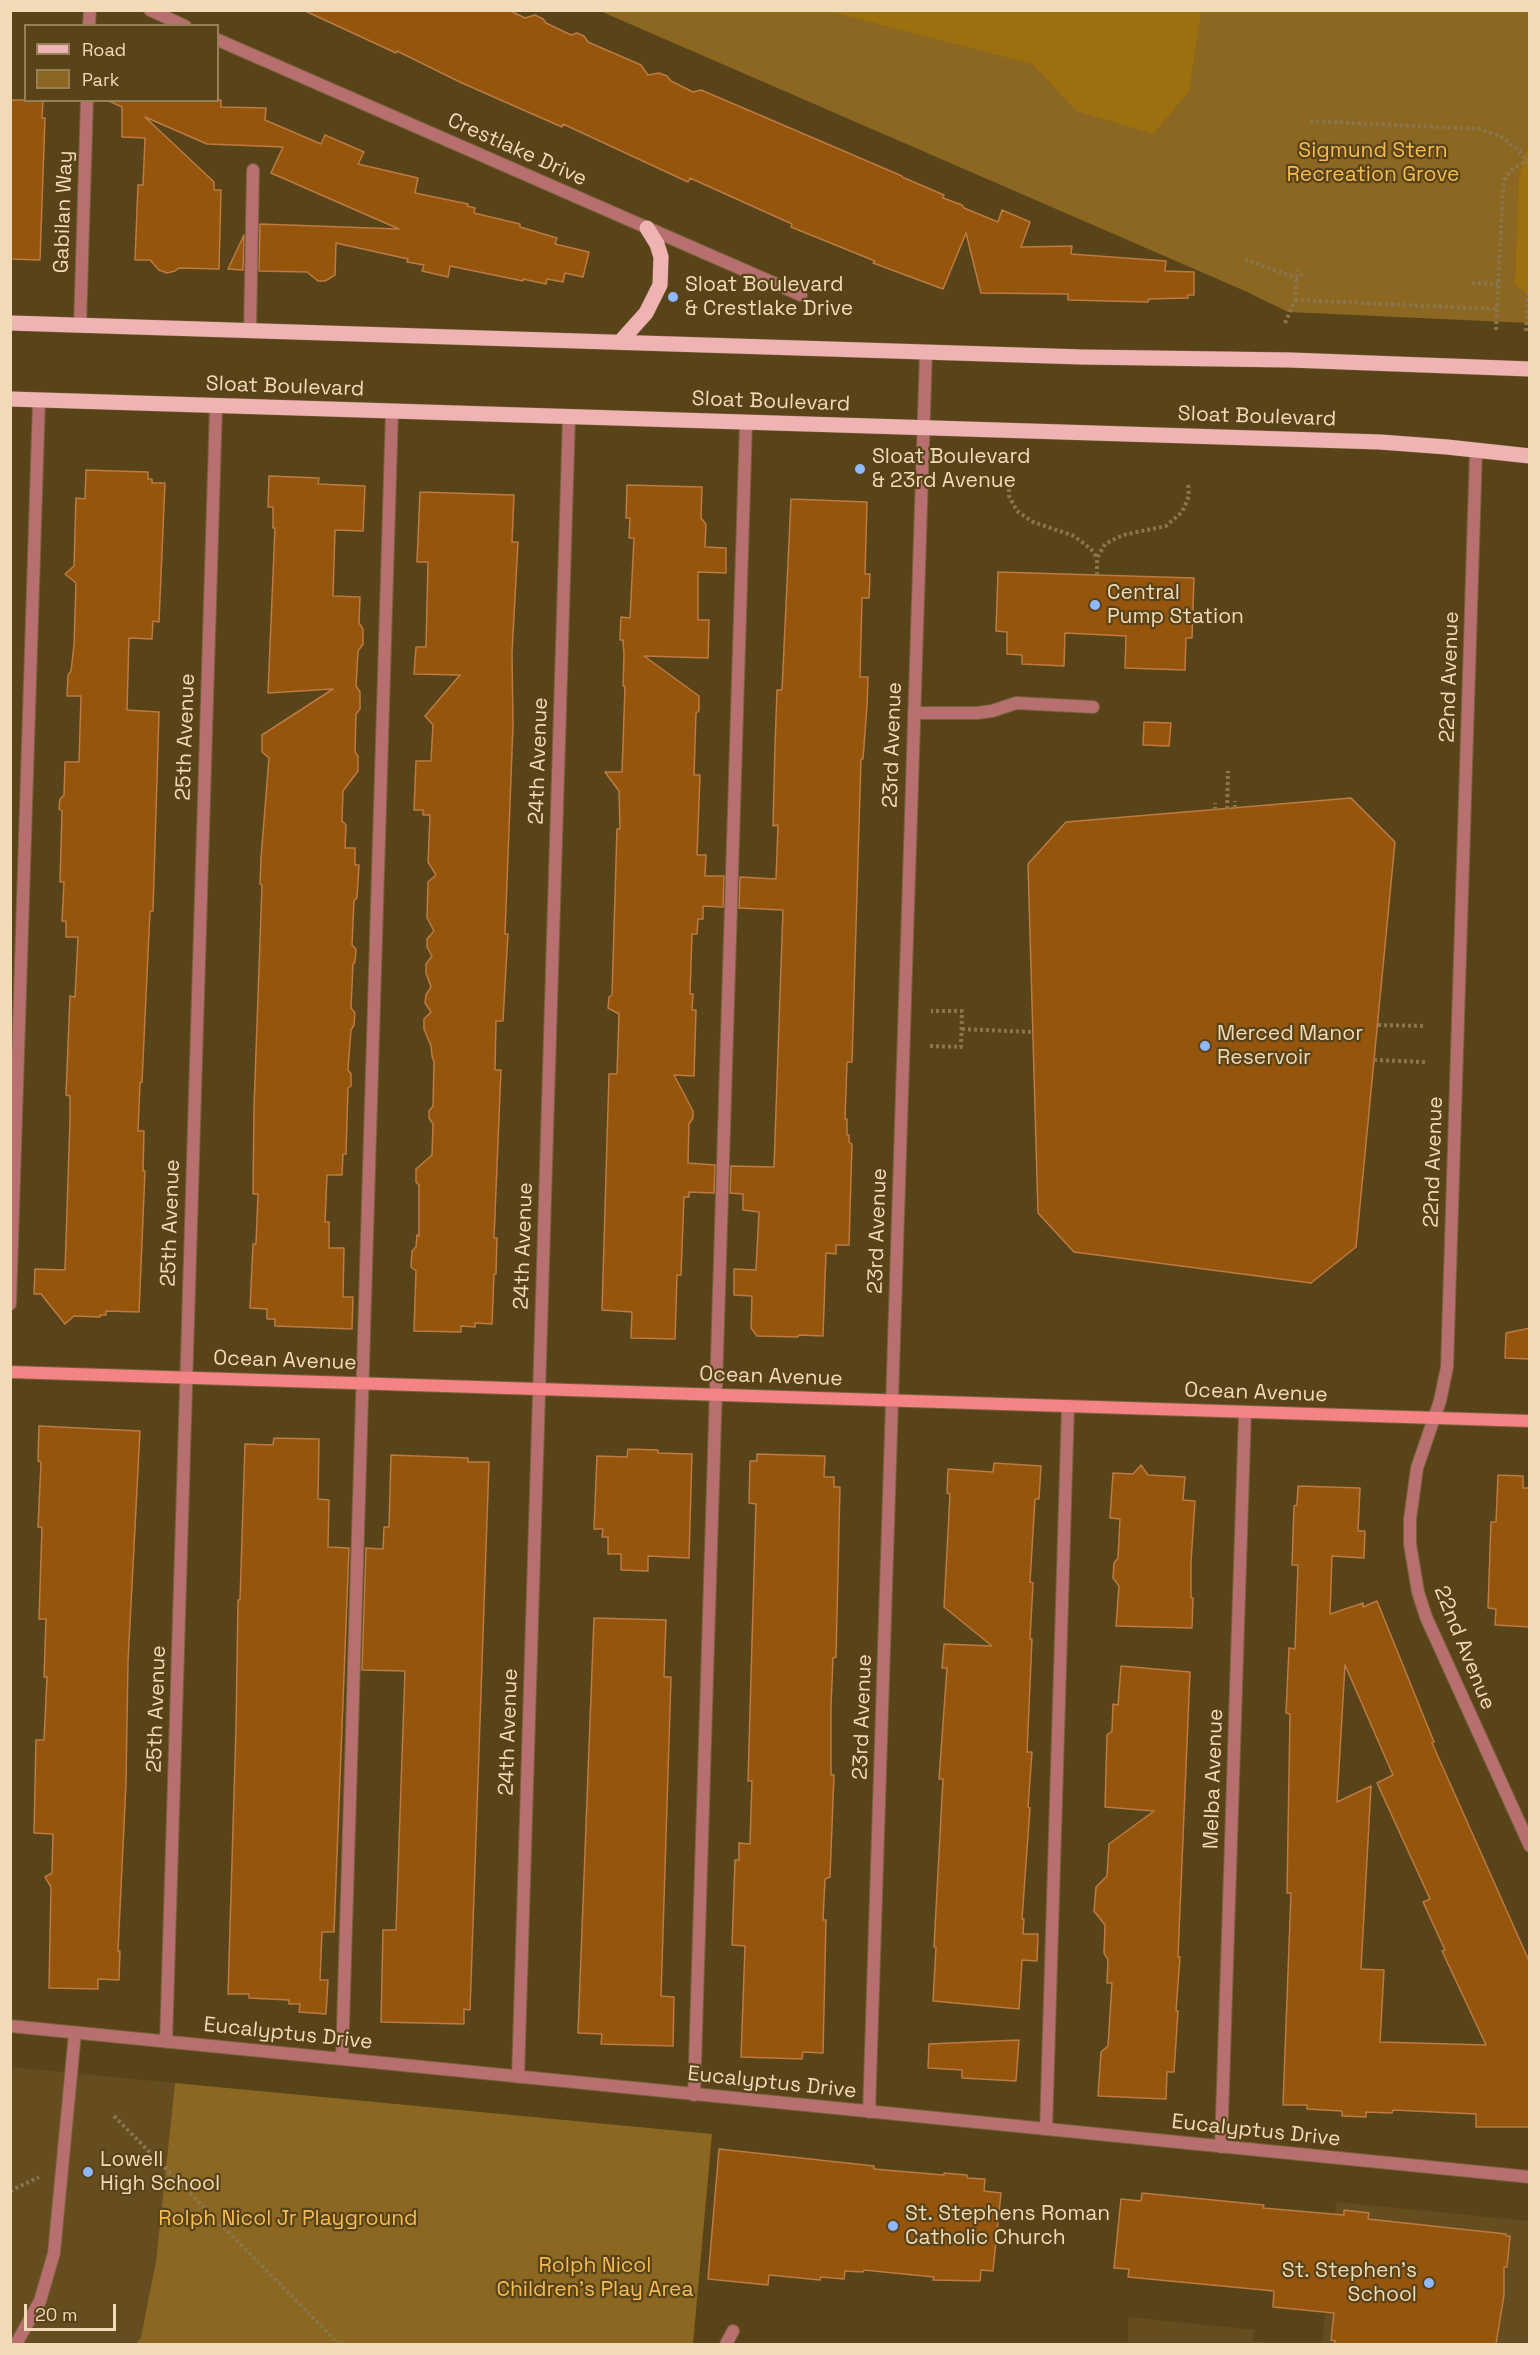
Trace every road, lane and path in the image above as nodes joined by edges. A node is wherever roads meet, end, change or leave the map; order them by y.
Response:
1 (150, 10) edge
2 (181, 24) edge
3 (219, 40) edge
4 (87, 102) edge
5 (1310, 121) dead end
6 (1528, 160) edge
7 (1530, 166) edge
8 (253, 170) dead end
9 (647, 228) junction
10 (1245, 259) dead end
11 (1530, 259) edge
12 (1299, 270) dead end
13 (1303, 274) dead end
14 (1296, 278) junction
15 (1472, 283) dead end
16 (1498, 284) junction
17 (801, 295) dead end
18 (1295, 300) junction
19 (1496, 309) junction
20 (10, 323) edge
21 (1285, 323) dead end
22 (80, 325) junction
23 (1496, 330) dead end
24 (250, 331) junction
25 (1526, 331) dead end
26 (620, 342) junction
27 (926, 352) junction
28 (1530, 369) edge
29 (10, 399) edge
30 (39, 400) junction
31 (216, 406) junction
32 (392, 411) junction
33 (569, 417) junction
34 (747, 423) junction
35 (923, 428) junction
36 (1476, 451) junction
37 (1530, 456) edge
38 (1009, 477) dead end
39 (1188, 482) dead end
40 (1097, 558) junction
41 (1097, 575) dead end
42 (1093, 707) dead end
43 (914, 713) junction
44 (1228, 771) dead end
45 (1235, 801) dead end
46 (1215, 803) dead end
47 (1227, 808) dead end
48 (1235, 808) dead end
49 (1215, 810) dead end
50 (931, 1011) dead end
51 (1378, 1025) dead end
52 (1426, 1026) dead end
53 (962, 1029) junction
54 (1033, 1032) dead end
55 (930, 1046) dead end
56 (1374, 1060) dead end
57 (1425, 1062) dead end
58 (10, 1304) edge
59 (10, 1372) edge
60 (186, 1378) junction
61 (362, 1384) junction
62 (539, 1389) junction
63 (716, 1395) junction
64 (892, 1401) junction
65 (1068, 1406) junction
66 (1245, 1412) junction
67 (1434, 1418) junction
68 (1530, 1421) edge
69 (1530, 1846) edge
70 (10, 2026) edge
71 (75, 2033) junction
72 (166, 2042) junction
73 (342, 2059) junction
74 (518, 2077) junction
75 (694, 2095) junction
76 (869, 2112) junction
77 (114, 2116) dead end
78 (1046, 2129) junction
79 (1221, 2147) junction
80 (63, 2165) junction
81 (1530, 2177) edge
82 (10, 2191) edge
83 (733, 2331) dead end
84 (16, 2344) edge
85 (339, 2344) edge
86 (726, 2344) edge

1 - 2 street
3 - 9 street, Crestlake Drive
4 - 22 street, Gabilan Way
5 - 6 path
6 - 7 path
6 - 16 path
8 - 24 street
9 - 17 street, Crestlake Drive
9 - 26 main road
10 - 14 path
11 - 25 path
12 - 14 path
13 - 14 path
14 - 18 path
15 - 16 path
16 - 19 path
18 - 19 path
18 - 21 path
19 - 23 path
20 - 22 main road
22 - 24 main road
24 - 26 main road
26 - 27 main road
27 - 28 main road
27 - 35 street, 23rd Avenue
29 - 30 main road, Sloat Boulevard
30 - 31 main road, Sloat Boulevard
30 - 58 street
31 - 32 main road, Sloat Boulevard
31 - 60 street, 25th Avenue
32 - 33 main road, Sloat Boulevard
32 - 61 street
33 - 34 main road, Sloat Boulevard
33 - 62 street, 24th Avenue
34 - 35 main road, Sloat Boulevard
34 - 63 street
35 - 36 main road, Sloat Boulevard
35 - 43 street, 23rd Avenue
36 - 37 main road, Sloat Boulevard
36 - 67 street, 22nd Avenue
38 - 40 path
39 - 40 path
40 - 41 path
42 - 43 street
43 - 64 street, 23rd Avenue
44 - 47 path
45 - 48 path
46 - 49 path
50 - 53 path
51 - 52 path
53 - 54 path
53 - 55 path
56 - 57 path
59 - 60 street, Ocean Avenue
60 - 61 street, Ocean Avenue
60 - 72 street, 25th Avenue
61 - 62 street, Ocean Avenue
61 - 73 street
62 - 63 street, Ocean Avenue
62 - 74 street, 24th Avenue
63 - 64 street, Ocean Avenue
63 - 75 street
64 - 65 street, Ocean Avenue
64 - 76 street, 23rd Avenue
65 - 66 street, Ocean Avenue
65 - 78 street
66 - 67 street, Ocean Avenue
66 - 79 street, Melba Avenue
67 - 68 street, Ocean Avenue
67 - 69 street, 22nd Avenue
70 - 71 street, Eucalyptus Drive
71 - 72 street, Eucalyptus Drive
71 - 80 street
72 - 73 street, Eucalyptus Drive
73 - 74 street, Eucalyptus Drive
74 - 75 street, Eucalyptus Drive
75 - 76 street, Eucalyptus Drive
76 - 78 street, Eucalyptus Drive
77 - 85 path
78 - 79 street, Eucalyptus Drive
79 - 81 street, Eucalyptus Drive
80 - 82 path
80 - 84 street
83 - 86 street

